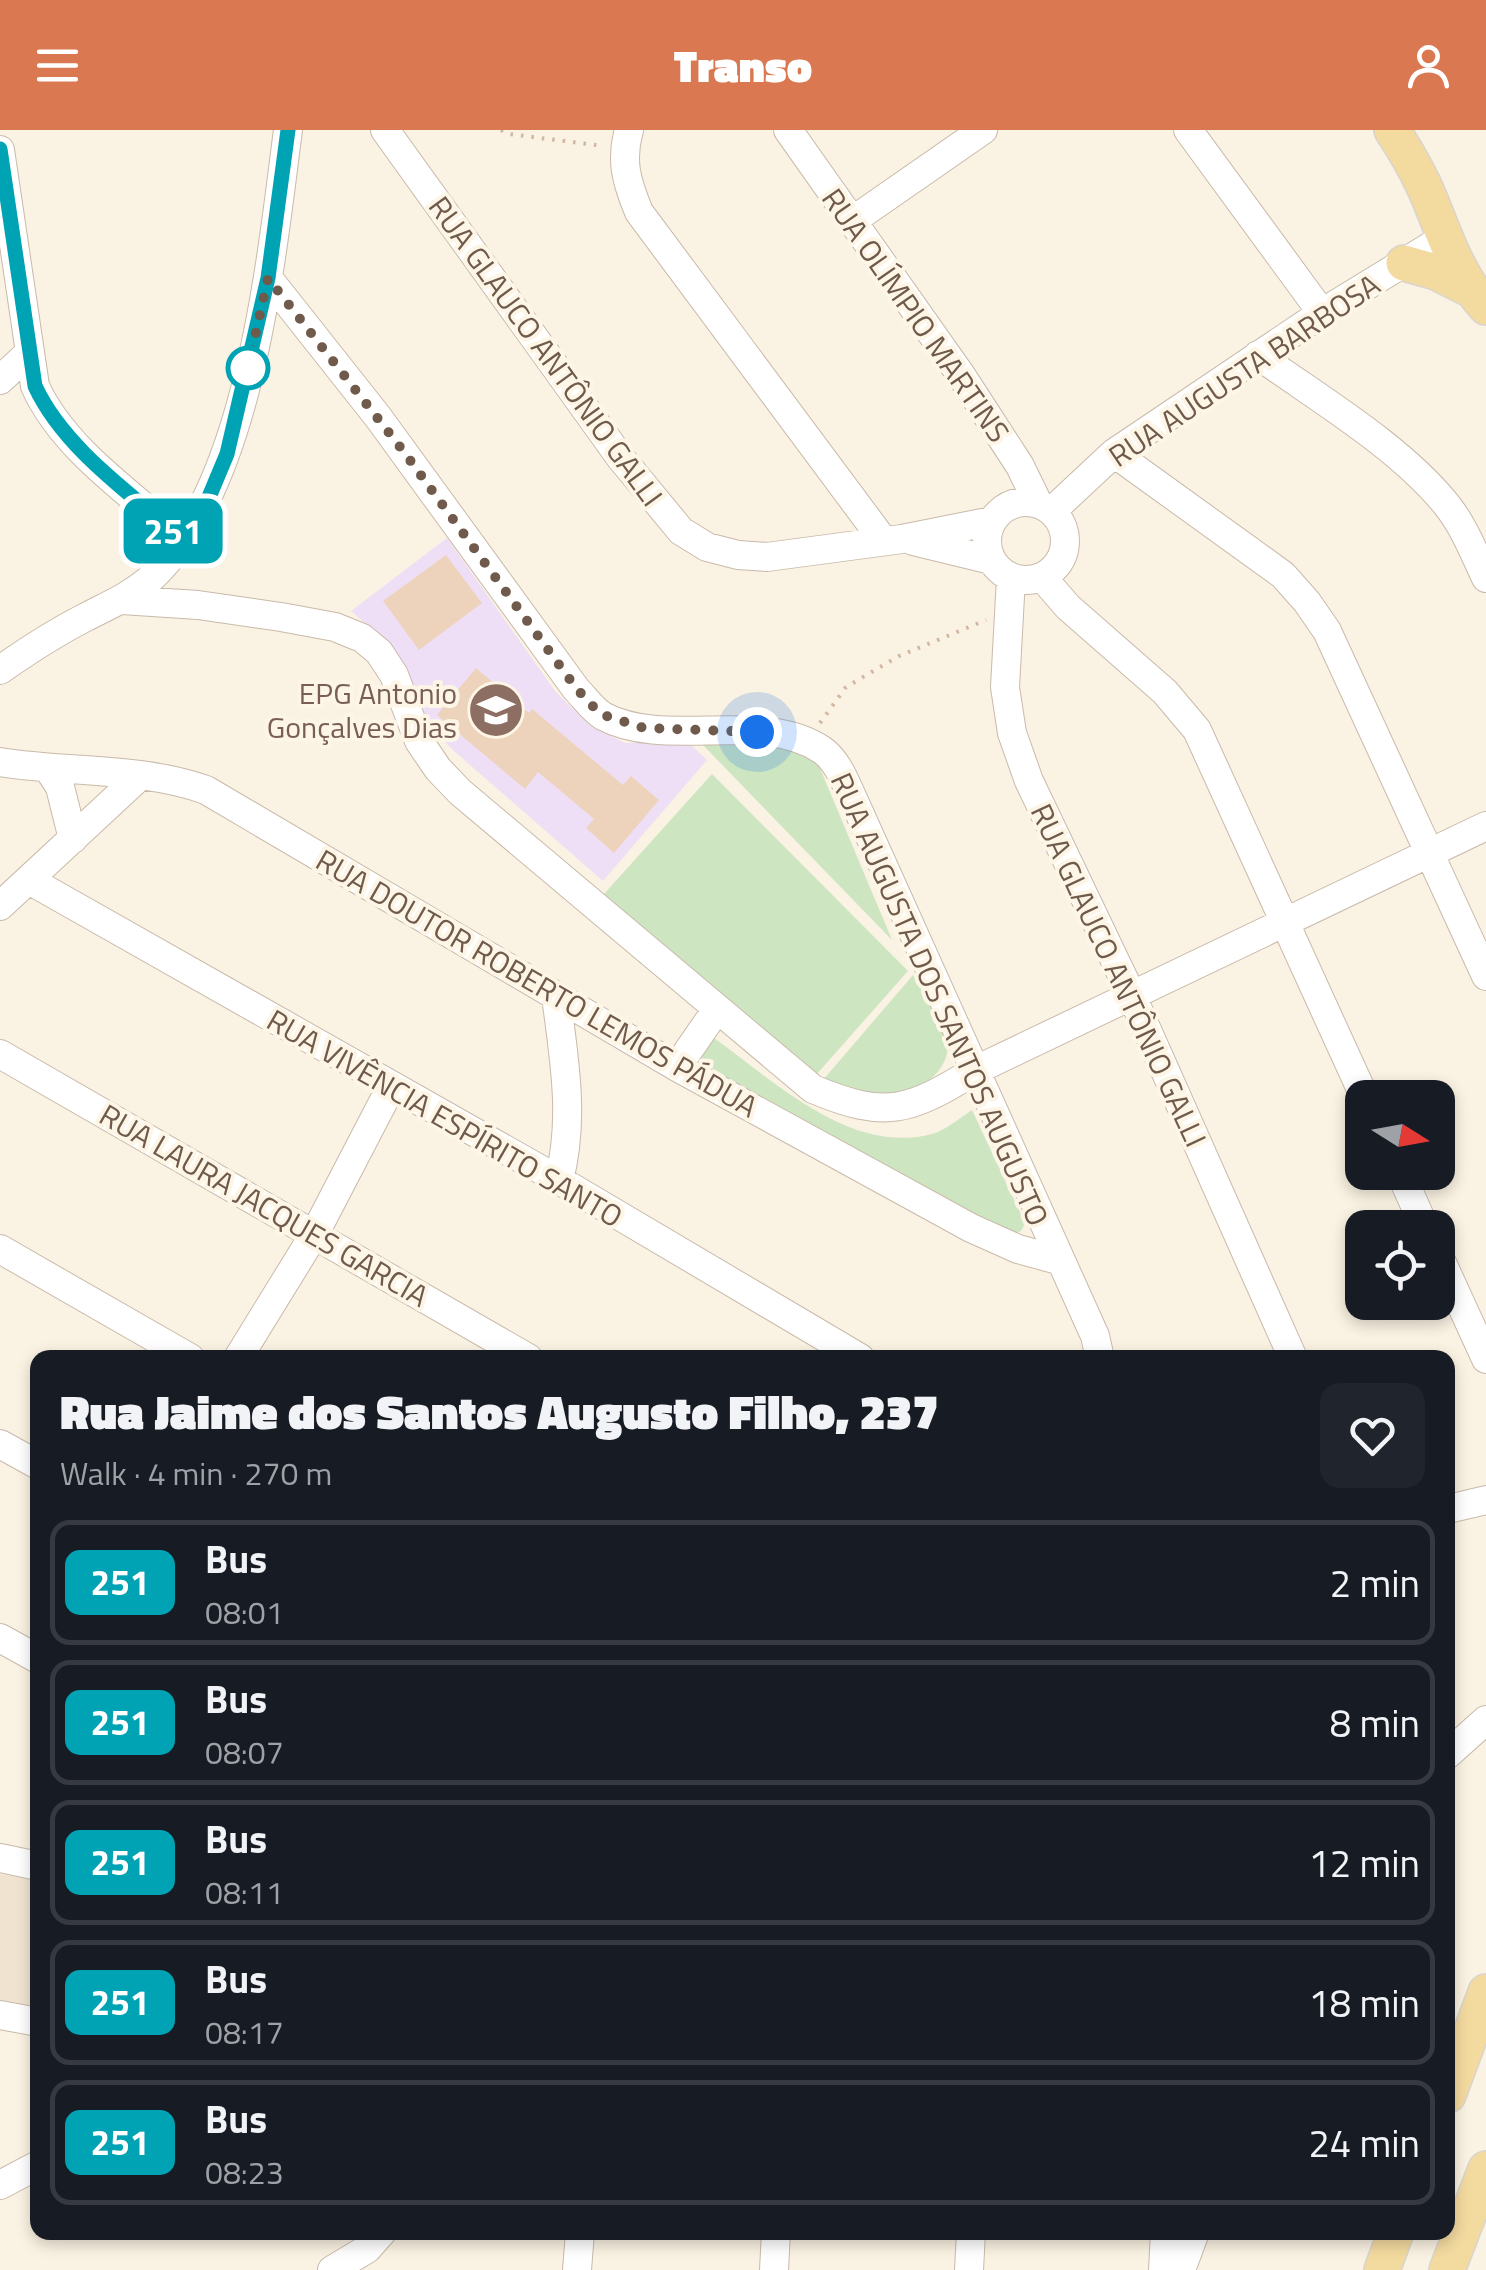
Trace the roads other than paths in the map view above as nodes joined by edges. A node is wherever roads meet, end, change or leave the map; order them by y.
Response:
1 (288, 130) edge
2 (788, 130) edge
3 (983, 130) edge
4 (1188, 130) edge
5 (1392, 130) edge
6 (395, 135) edge
7 (626, 139) edge
8 (0, 150) edge
9 (852, 221) junction
10 (1444, 238) junction
11 (1404, 263) junction
12 (268, 278) junction
13 (1478, 298) edge
14 (1322, 313) junction
15 (30, 353) junction
16 (1258, 355) junction
17 (0, 380) edge
18 (1114, 453) junction
19 (1045, 508) junction
20 (992, 522) junction
21 (893, 539) junction
22 (184, 540) junction
23 (1001, 569) junction
24 (1042, 578) junction
25 (1486, 578) edge
26 (122, 600) junction
27 (0, 670) edge
28 (0, 762) edge
29 (49, 770) junction
30 (141, 776) junction
31 (1486, 826) edge
32 (73, 838) junction
33 (1430, 854) junction
34 (28, 880) junction
35 (0, 906) edge
36 (1285, 924) junction
37 (1486, 976) edge
38 (1130, 994) junction
39 (556, 996) junction
40 (717, 1009) junction
41 (0, 1054) edge
42 (677, 1067) junction
43 (967, 1075) junction
44 (1358, 1080) edge
45 (391, 1087) junction
46 (559, 1180) junction
47 (315, 1232) junction
48 (0, 1249) edge
49 (1058, 1260) junction
50 (1455, 1291) edge
51 (176, 1350) edge
52 (243, 1350) edge
53 (514, 1350) edge
54 (846, 1350) edge
55 (1098, 1350) edge
56 (1289, 1350) edge
57 (1486, 1359) edge
58 (0, 1444) edge
59 (30, 1461) edge
60 (1486, 1500) edge
61 (1455, 1507) edge
62 (0, 1638) edge
63 (30, 1655) edge
64 (1486, 1720) edge
65 (1455, 1748) edge
66 (0, 1858) edge
67 (30, 1864) edge
68 (1486, 1992) edge
69 (0, 2014) edge
70 (30, 2020) edge
71 (1455, 2076) edge
72 (30, 2169) edge
73 (1486, 2169) edge
74 (0, 2185) edge
75 (1477, 2228) edge
76 (376, 2240) edge
77 (580, 2240) edge
78 (776, 2240) edge
79 (971, 2240) edge
80 (1165, 2240) edge
81 (1192, 2240) edge
82 (1393, 2240) edge
83 (332, 2270) edge
84 (578, 2270) edge
85 (774, 2270) edge
86 (970, 2270) edge
87 (1163, 2270) edge
88 (1181, 2270) edge
89 (1382, 2270) edge
90 (1446, 2270) edge

1 - 12 street
2 - 9 street, RUA OLÍMPIO MARTINS
3 - 9 street
4 - 14 street
5 - 10 main road
6 - 21 street, RUA GLAUCO ANTÔNIO GALLI
7 - 21 street
8 - 15 street
9 - 19 street, RUA OLÍMPIO MARTINS
10 - 11 street, RUA AUGUSTA BARBOSA
10 - 13 main road
11 - 13 main road
11 - 14 street, RUA AUGUSTA BARBOSA
12 - 22 street
12 - 43 street, RUA AUGUSTA DOS SANTOS AUGUSTO
14 - 16 street, RUA AUGUSTA BARBOSA
15 - 17 street
15 - 22 street
16 - 18 street, RUA AUGUSTA BARBOSA
16 - 25 street
18 - 19 street, RUA AUGUSTA BARBOSA
18 - 33 street
19 - 20 street
19 - 24 street
20 - 21 street, RUA GLAUCO ANTÔNIO GALLI
20 - 23 street
21 - 23 street, RUA GLAUCO ANTÔNIO GALLI
22 - 26 street
23 - 24 street
23 - 38 street, RUA GLAUCO ANTÔNIO GALLI
24 - 36 street
26 - 27 street
26 - 40 street
28 - 29 street, RUA DOUTOR ROBERTO LEMOS PÁDUA
29 - 30 street, RUA DOUTOR ROBERTO LEMOS PÁDUA
29 - 32 street
30 - 32 street
30 - 39 street, RUA DOUTOR ROBERTO LEMOS PÁDUA
31 - 33 street
32 - 34 street
33 - 36 street
33 - 37 street
34 - 35 street
34 - 45 street, RUA VIVÊNCIA ESPÍRITO SANTO
36 - 38 street
36 - 44 street
38 - 43 street
38 - 56 street, RUA GLAUCO ANTÔNIO GALLI
39 - 42 street, RUA DOUTOR ROBERTO LEMOS PÁDUA
39 - 46 street
40 - 42 street
40 - 43 street
41 - 47 street, RUA LAURA JACQUES GARCIA
42 - 49 street, RUA DOUTOR ROBERTO LEMOS PÁDUA
43 - 49 street, RUA AUGUSTA DOS SANTOS AUGUSTO
45 - 46 street, RUA VIVÊNCIA ESPÍRITO SANTO
45 - 47 street
46 - 54 street, RUA VIVÊNCIA ESPÍRITO SANTO
47 - 52 street
47 - 53 street, RUA LAURA JACQUES GARCIA
48 - 51 street
49 - 55 street, RUA AUGUSTA DOS SANTOS AUGUSTO
50 - 57 street
58 - 59 street
60 - 61 street
62 - 63 street
64 - 65 street
66 - 67 street
68 - 71 main road
69 - 70 street
72 - 74 street
73 - 75 main road
75 - 90 main road
76 - 83 street
77 - 84 street
78 - 85 street
79 - 86 street
80 - 87 street
81 - 88 street
82 - 89 main road

